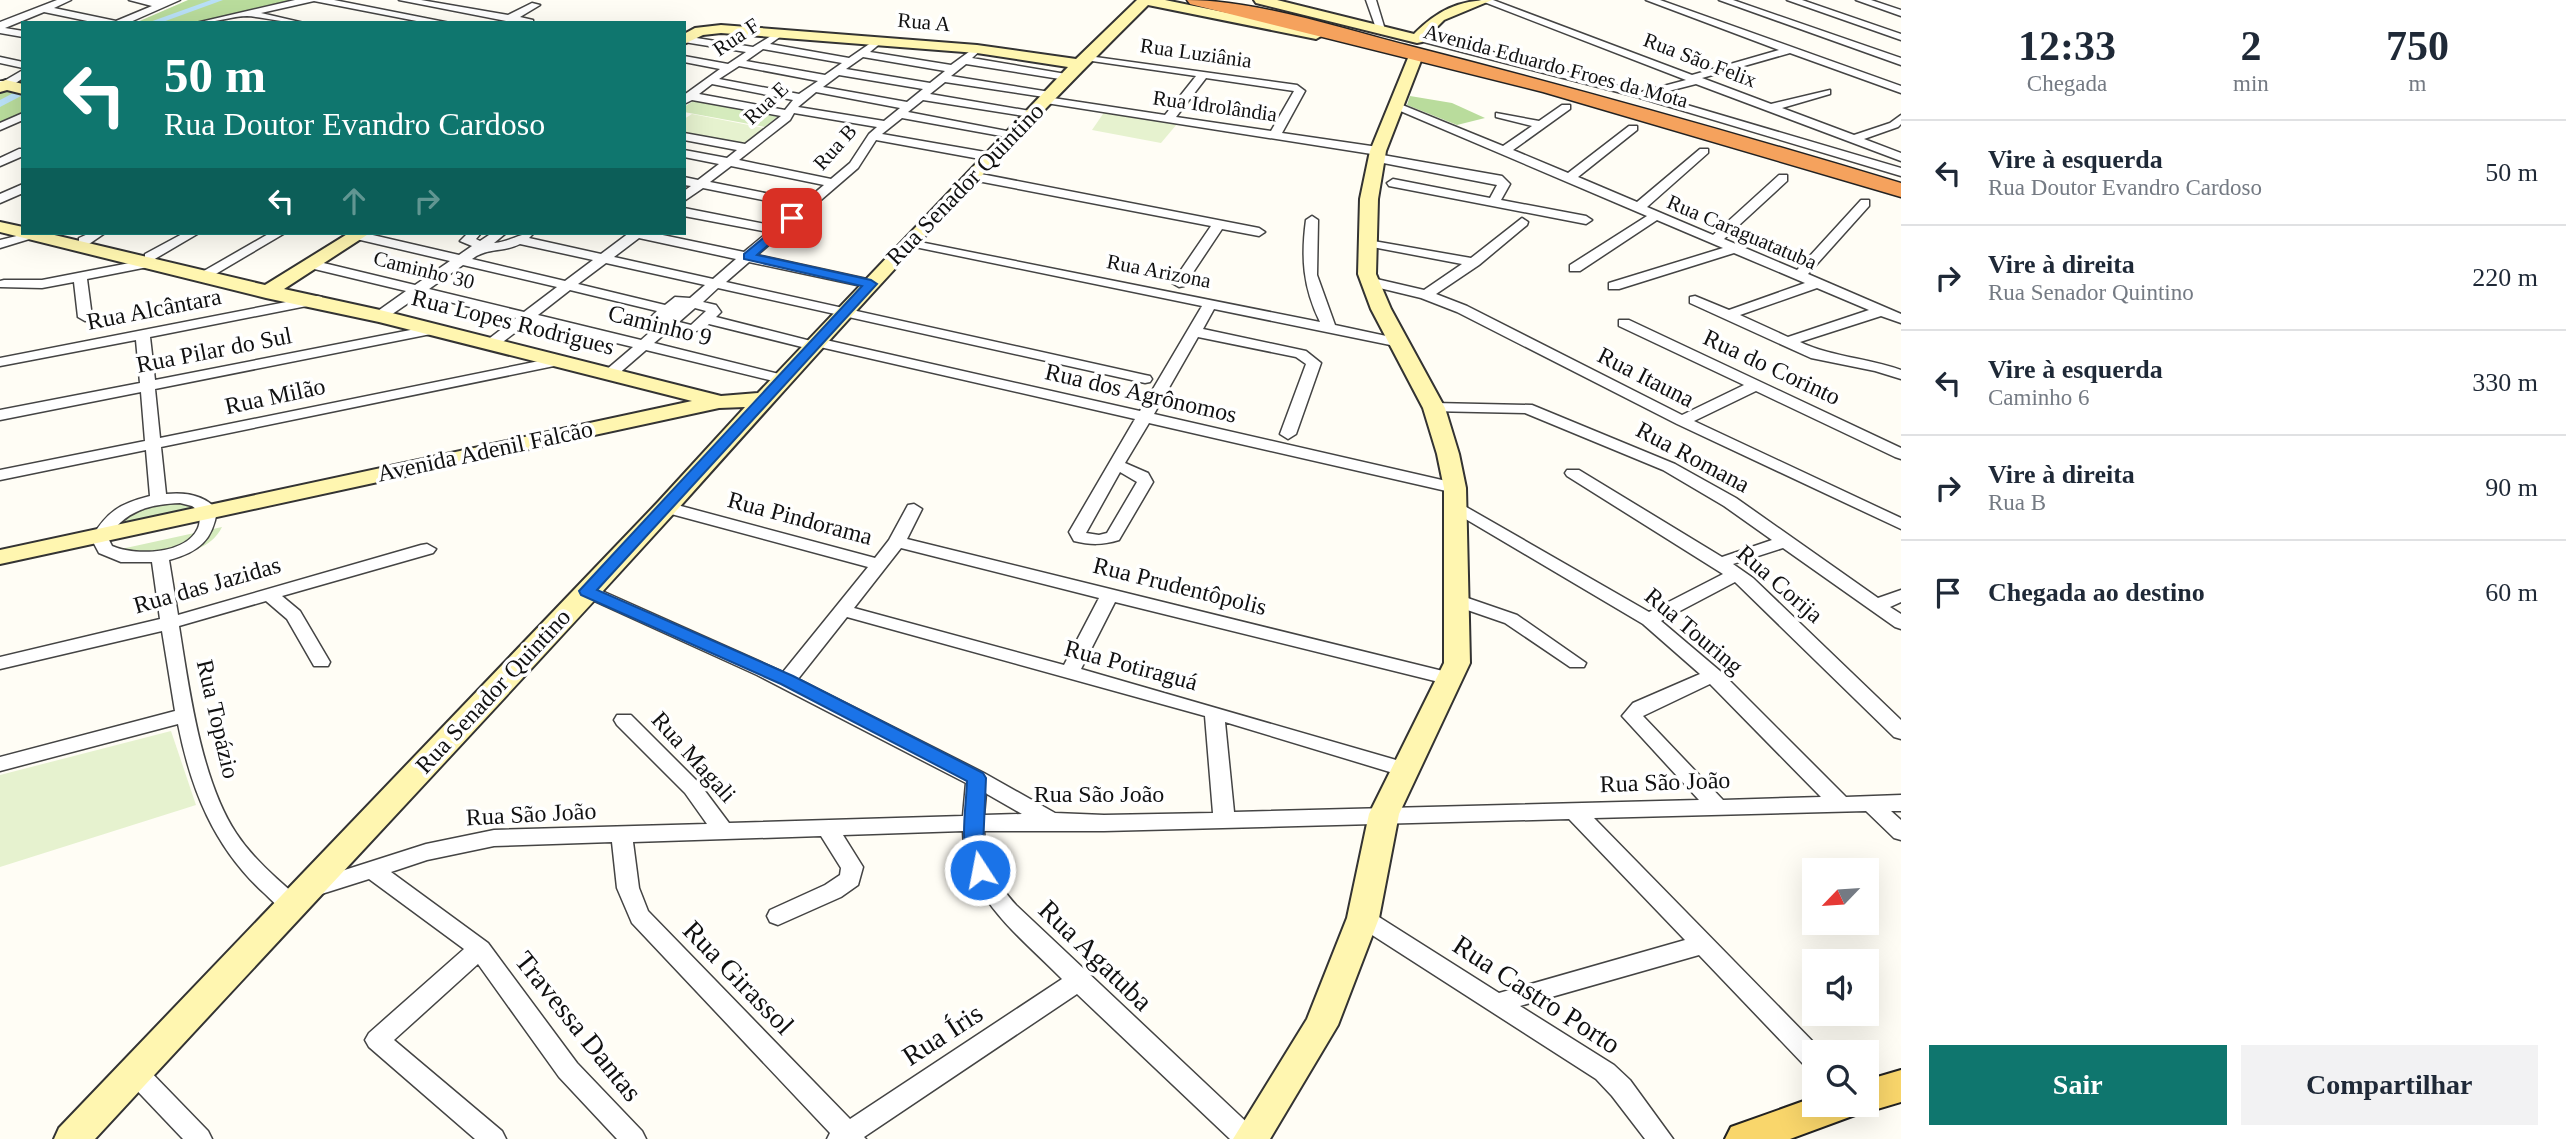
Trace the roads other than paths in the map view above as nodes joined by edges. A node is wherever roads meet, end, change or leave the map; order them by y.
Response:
1 (66, 0) edge
2 (134, 0) edge
3 (175, 0) edge
4 (188, 0) edge
5 (309, 0) edge
6 (319, 0) edge
7 (404, 0) edge
8 (1145, 0) edge
9 (1177, 0) edge
10 (1261, 0) edge
11 (1371, 0) edge
12 (1474, 0) edge
13 (1485, 0) edge
14 (1651, 0) edge
15 (1724, 0) edge
16 (1792, 0) edge
17 (1861, 0) edge
18 (479, 2) dead end
19 (1828, 2) edge
20 (427, 4) junction
21 (1206, 4) edge
22 (163, 5) junction
23 (535, 5) dead end
24 (1808, 5) junction
25 (43, 9) junction
26 (1453, 9) junction
27 (463, 11) junction
28 (386, 12) junction
29 (244, 13) junction
30 (1901, 13) edge
31 (406, 16) junction
32 (509, 19) junction
33 (103, 21) edge
34 (124, 21) edge
35 (140, 21) edge
36 (210, 21) edge
37 (288, 21) edge
38 (368, 21) edge
39 (434, 21) edge
40 (522, 21) edge
41 (1901, 21) edge
42 (0, 28) edge
43 (1876, 29) junction
44 (1382, 31) junction
45 (21, 33) edge
46 (779, 34) junction
47 (1901, 37) edge
48 (686, 38) edge
49 (686, 39) edge
50 (1838, 40) junction
51 (878, 41) junction
52 (1412, 45) junction
53 (758, 48) junction
54 (977, 49) junction
55 (1790, 50) junction
56 (860, 53) junction
57 (686, 59) edge
58 (0, 60) edge
59 (964, 60) junction
60 (849, 61) junction
61 (1901, 62) edge
62 (733, 65) junction
63 (1077, 66) junction
64 (21, 67) edge
65 (21, 68) edge
66 (836, 71) junction
67 (948, 73) junction
68 (1203, 74) junction
69 (826, 79) junction
70 (1695, 79) junction
71 (686, 81) edge
72 (2, 82) edge
73 (707, 82) junction
74 (933, 87) junction
75 (21, 88) edge
76 (813, 88) junction
77 (1901, 90) edge
78 (1826, 92) dead end
79 (1641, 95) junction
80 (922, 96) junction
81 (687, 98) edge
82 (801, 98) junction
83 (1594, 98) junction
84 (1042, 103) junction
85 (1395, 105) junction
86 (1566, 107) dead end
87 (1770, 108) junction
88 (905, 110) junction
89 (789, 111) junction
90 (1500, 115) dead end
91 (21, 117) edge
92 (1169, 118) junction
93 (1901, 118) edge
94 (4, 125) edge
95 (887, 125) junction
96 (1541, 125) junction
97 (1633, 128) dead end
98 (1275, 134) junction
99 (1012, 135) junction
100 (686, 136) edge
101 (873, 136) junction
102 (747, 149) junction
103 (1854, 149) junction
104 (1504, 151) junction
105 (1704, 151) dead end
106 (21, 153) edge
107 (686, 153) edge
108 (1377, 154) junction
109 (991, 157) junction
110 (1901, 157) edge
111 (0, 162) edge
112 (730, 163) junction
113 (1901, 174) edge
114 (971, 176) junction
115 (1569, 178) junction
116 (1783, 178) dead end
117 (686, 181) edge
118 (833, 183) junction
119 (701, 184) junction
120 (1393, 184) dead end
121 (1901, 185) edge
122 (21, 189) edge
123 (1901, 190) edge
124 (686, 195) edge
125 (0, 199) edge
126 (1865, 203) dead end
127 (1493, 204) junction
128 (807, 205) junction
129 (1638, 208) junction
130 (686, 212) edge
131 (1655, 216) junction
132 (0, 219) edge
133 (1312, 220) dead end
134 (1586, 220) dead end
135 (1521, 222) dead end
136 (1219, 224) junction
137 (21, 226) edge
138 (0, 228) edge
139 (21, 230) edge
140 (778, 230) junction
141 (1259, 232) dead end
142 (29, 235) edge
143 (51, 235) edge
144 (71, 235) edge
145 (190, 235) edge
146 (275, 235) edge
147 (357, 235) edge
148 (363, 235) edge
149 (635, 235) edge
150 (646, 235) edge
151 (524, 236) edge
152 (92, 237) edge
153 (479, 239) edge
154 (1714, 240) junction
155 (910, 242) junction
156 (1367, 242) junction
157 (0, 244) edge
158 (1733, 249) junction
159 (748, 257) junction
160 (605, 259) junction
161 (149, 260) junction
162 (458, 261) junction
163 (1474, 262) junction
164 (311, 264) junction
165 (1575, 268) dead end
166 (209, 272) junction
167 (80, 276) junction
168 (1798, 277) junction
169 (1368, 281) junction
170 (1180, 283) dead end
171 (4, 284) dead end
172 (871, 284) junction
173 (1815, 284) junction
174 (714, 285) junction
175 (1614, 286) dead end
176 (566, 288) junction
177 (272, 290) junction
178 (416, 290) junction
179 (1426, 295) junction
180 (317, 300) junction
181 (1695, 300) dead end
182 (693, 302) junction
183 (1211, 303) junction
184 (1881, 311) junction
185 (844, 313) junction
186 (1728, 315) junction
187 (380, 316) junction
188 (528, 316) junction
189 (85, 317) dead end
190 (667, 319) junction
191 (1901, 319) edge
192 (708, 320) junction
193 (1624, 323) dead end
194 (1329, 327) junction
195 (436, 329) junction
196 (1194, 332) junction
197 (143, 334) junction
198 (1786, 342) junction
199 (1400, 343) junction
200 (491, 344) junction
201 (815, 344) junction
202 (645, 345) junction
203 (559, 361) junction
204 (0, 362) edge
205 (1898, 372) edge
206 (611, 373) junction
207 (782, 379) junction
208 (1145, 379) dead end
209 (638, 380) junction
210 (1756, 385) junction
211 (149, 386) junction
212 (743, 404) junction
213 (1434, 408) junction
214 (678, 410) junction
215 (0, 415) edge
216 (1145, 418) junction
217 (1682, 421) junction
218 (1288, 434) dead end
219 (578, 435) junction
220 (153, 444) junction
221 (1901, 454) edge
222 (1117, 466) junction
223 (1573, 473) dead end
224 (0, 475) edge
225 (1455, 498) junction
226 (158, 499) junction
227 (666, 507) junction
228 (914, 509) dead end
229 (210, 515) junction
230 (1901, 524) edge
231 (101, 540) junction
232 (1786, 541) junction
233 (897, 542) junction
234 (426, 549) dead end
235 (0, 557) edge
236 (160, 557) junction
237 (1720, 563) junction
238 (879, 565) junction
239 (0, 567) edge
240 (1736, 574) junction
241 (587, 591) junction
242 (268, 594) junction
243 (1110, 594) junction
244 (1901, 596) edge
245 (1456, 600) junction
246 (1877, 605) junction
247 (845, 611) junction
248 (1649, 620) junction
249 (170, 623) junction
250 (1901, 623) edge
251 (0, 663) edge
252 (321, 663) dead end
253 (1577, 663) dead end
254 (1069, 674) junction
255 (1713, 675) junction
256 (1451, 679) junction
257 (787, 680) junction
258 (1214, 712) junction
259 (187, 716) junction
260 (624, 720) dead end
261 (1901, 732) edge
262 (0, 764) edge
263 (1403, 769) junction
264 (977, 778) junction
265 (1901, 803) edge
266 (1840, 804) junction
267 (1871, 804) junction
268 (1717, 807) junction
269 (1574, 811) junction
270 (1384, 814) junction
271 (1224, 818) junction
272 (1051, 821) junction
273 (974, 823) junction
274 (827, 828) junction
275 (723, 830) junction
276 (1901, 832) edge
277 (622, 836) junction
278 (373, 870) junction
279 (299, 898) junction
280 (778, 916) dead end
281 (1363, 918) junction
282 (1704, 944) junction
283 (480, 949) junction
284 (1078, 981) junction
285 (1500, 1002) junction
286 (1802, 1046) edge
287 (134, 1071) junction
288 (1901, 1086) edge
289 (1879, 1092) edge
290 (1806, 1117) edge
291 (86, 1133) edge
292 (847, 1137) edge
293 (199, 1139) edge
294 (493, 1139) edge
295 (633, 1139) edge
296 (1249, 1139) edge
297 (1660, 1139) edge
298 (1744, 1139) edge

1 - 25 street
2 - 22 street
3 - 22 street
4 - 35 street
5 - 29 street
6 - 28 street
7 - 20 street
8 - 21 street
8 - 63 street, Rua Senador Quintino
9 - 21 street
10 - 44 street
11 - 44 street
12 - 26 street
13 - 26 street
13 - 70 street, Rua São Felix
14 - 55 street
15 - 50 street
16 - 24 street
17 - 30 street
18 - 27 street
19 - 24 street
20 - 27 street
20 - 31 street
21 - 52 street
21 - 83 highway, Avenida Eduardo Froes da Mota
21 - 121 highway, Avenida Eduardo Froes da Mota
22 - 34 street
23 - 32 street
24 - 43 street
25 - 33 street
25 - 42 street
26 - 52 street
27 - 32 street
28 - 31 street
28 - 38 street
29 - 36 street
29 - 37 street
31 - 39 street
32 - 40 street
41 - 43 street
42 - 45 street
43 - 47 street
43 - 50 street
44 - 52 street
46 - 48 street, Rua A
46 - 51 street, Rua A
46 - 53 street, Rua F
49 - 53 street
50 - 61 street
51 - 54 street, Rua A
51 - 56 street, Rua E
52 - 79 street
52 - 83 street
52 - 85 street
53 - 60 street
53 - 62 street, Rua F
54 - 59 street, Rua B
54 - 63 street, Rua A
55 - 70 street
55 - 77 street
56 - 60 street, Rua E
56 - 67 street
57 - 62 street
58 - 64 street
59 - 63 street, Rua Luziânia
59 - 67 street, Rua B
60 - 66 street, Rua E
62 - 69 street
62 - 73 street, Rua F
63 - 68 street, Rua Luziânia
63 - 84 street, Rua Senador Quintino
65 - 72 street
66 - 69 street, Rua E
66 - 74 street
67 - 74 street, Rua B
67 - 84 street
68 - 92 street
68 - 98 street, Rua Luziânia
69 - 76 street, Rua E
70 - 79 street
70 - 87 street, Rua São Felix
71 - 73 street
72 - 75 street
73 - 81 street, Rua F
73 - 82 street
74 - 80 street, Rua B
76 - 82 street, Rua E
76 - 88 street
78 - 87 street
79 - 103 street
80 - 84 street
80 - 88 street, Rua B
81 - 89 street
82 - 89 street, Rua E
83 - 123 highway, Avenida Eduardo Froes da Mota
84 - 92 street, Rua Idrolândia
84 - 99 street, Rua Senador Quintino
85 - 104 street, Rua Caraguatatuba
85 - 108 street
86 - 96 street
87 - 103 street, Rua São Felix
88 - 95 street, Rua B
88 - 99 street
89 - 95 street
89 - 102 street, Rua E
90 - 96 street
91 - 94 street
92 - 98 street, Rua Idrolândia
93 - 103 street
95 - 101 street, Rua B
96 - 104 street
97 - 115 street
98 - 108 street, Rua Idrolândia
99 - 109 street, Rua Senador Quintino
100 - 102 street
101 - 109 street
101 - 118 street, Rua B
102 - 112 street, Rua E
103 - 110 street, Rua São Felix
103 - 113 highway
104 - 115 street, Rua Caraguatatuba
105 - 129 street
106 - 111 street
107 - 112 street
108 - 127 street, Rua Idrolândia
108 - 156 street
109 - 114 street, Rua Senador Quintino
112 - 118 street
112 - 119 street, Rua E
114 - 136 street
114 - 155 street, Rua Senador Quintino
115 - 129 street, Rua Caraguatatuba
116 - 154 street
117 - 119 street
118 - 128 street, Rua B
119 - 124 street, Rua E
119 - 128 street
120 - 127 street
122 - 125 street
126 - 168 street
127 - 134 street
128 - 140 street, Rua B
129 - 131 street, Rua Caraguatatuba
130 - 140 street
131 - 154 street, Rua Caraguatatuba
131 - 165 street
132 - 137 street, Rua Lopes Rodrigues
133 - 194 street
135 - 163 street
136 - 141 street
136 - 170 street
138 - 139 street, Rua Lopes Rodrigues
140 - 159 street, Rua B
142 - 157 street
143 - 161 street, Rua Lopes Rodrigues
144 - 152 street, Rua Lopes Rodrigues
145 - 161 street
146 - 166 street
147 - 164 street
148 - 162 street
149 - 160 street
150 - 159 street
151 - 153 street
151 - 160 street
152 - 161 street, Rua Lopes Rodrigues
153 - 162 street
154 - 158 street, Rua Caraguatatuba
155 - 172 street, Rua Senador Quintino
155 - 183 street, Rua Arizona
156 - 163 street
156 - 169 street
158 - 168 street, Rua Caraguatatuba
158 - 175 street
159 - 172 street
159 - 174 street, Rua B
160 - 174 street
160 - 176 street
161 - 166 street, Rua Lopes Rodrigues
161 - 167 street
161 - 177 street, Rua Lopes Rodrigues
162 - 176 street
162 - 178 street
163 - 179 street
164 - 177 street
164 - 178 street, Caminho 30
166 - 177 street, Rua Lopes Rodrigues
167 - 171 street
167 - 189 street
168 - 173 street, Rua Caraguatatuba
169 - 179 street, Rua Itauna
169 - 199 street
172 - 185 street, Rua Senador Quintino
173 - 184 street, Rua Caraguatatuba
173 - 186 street
174 - 182 street, Rua B
174 - 185 street
176 - 188 street
176 - 190 street
177 - 180 street, Rua Lopes Rodrigues
178 - 187 street
178 - 188 street, Caminho 30
179 - 217 street, Rua Itauna
180 - 187 street, Rua Lopes Rodrigues
180 - 197 street, Rua Alcântara
181 - 186 street
182 - 190 street, Rua B
182 - 192 street
183 - 194 street, Rua Arizona
183 - 196 street
184 - 191 street, Rua Caraguatatuba
184 - 198 street
185 - 201 street, Rua Senador Quintino
185 - 208 street
186 - 198 street
187 - 195 street, Rua Lopes Rodrigues
188 - 200 street
188 - 202 street, Caminho 9
190 - 192 street
190 - 202 street
192 - 201 street, Rua dos Agrônomos
193 - 210 street, Rua do Corinto
194 - 199 street, Rua Arizona
195 - 200 street, Rua Lopes Rodrigues
195 - 211 street, Rua Pilar do Sul
196 - 216 street
196 - 218 street
197 - 204 street, Rua Alcântara
197 - 211 street
198 - 205 street
199 - 213 street
200 - 203 street, Rua Lopes Rodrigues
201 - 207 street, Rua Senador Quintino
201 - 216 street, Rua dos Agrônomos
202 - 206 street
202 - 207 street, Caminho 9
203 - 206 street, Rua Lopes Rodrigues
203 - 220 street, Rua Milão
206 - 209 street, Rua Lopes Rodrigues
207 - 212 street, Rua Senador Quintino
209 - 212 street, Rua Lopes Rodrigues
209 - 214 street
210 - 217 street
210 - 221 street, Rua do Corinto
211 - 215 street, Rua Pilar do Sul
211 - 220 street
212 - 214 street, Avenida Adenil Falcão
212 - 219 street, Avenida Adenil Falcão
212 - 227 street, Rua Senador Quintino
213 - 225 street
213 - 232 street, Rua Romana
214 - 219 street, Avenida Adenil Falcão
216 - 222 street
216 - 225 street, Rua dos Agrônomos
217 - 230 street, Rua Itauna
219 - 229 street, Avenida Adenil Falcão
220 - 224 street, Rua Milão
220 - 226 street
222 - 222 street
223 - 237 street, Rua Corija
225 - 245 street
225 - 248 street, Rua Touring
226 - 229 street
226 - 231 street
227 - 238 street, Rua Pindorama
227 - 241 street, Rua Senador Quintino
228 - 233 street
229 - 231 street, Avenida Adenil Falcão
229 - 236 street
231 - 235 street, Avenida Adenil Falcão
231 - 236 street
231 - 239 street, Avenida Adenil Falcão
232 - 237 street
232 - 246 street, Rua Romana
233 - 238 street
233 - 243 street, Rua Prudentôpolis
234 - 242 street, Rua das Jazidas
236 - 249 street, Rua Topázio
237 - 240 street, Rua Corija
238 - 247 street
240 - 248 street
240 - 261 street, Rua Corija
241 - 257 street
241 - 279 street, Rua Senador Quintino
242 - 249 street, Rua das Jazidas
242 - 252 street
243 - 254 street
243 - 256 street, Rua Prudentôpolis
244 - 246 street
245 - 253 street
245 - 256 street
246 - 250 street, Rua Romana
247 - 254 street, Rua Potiraguá
247 - 257 street
248 - 255 street, Rua Touring
249 - 251 street, Rua das Jazidas
249 - 259 street, Rua Topázio
254 - 258 street, Rua Potiraguá
255 - 266 street, Rua Touring
255 - 268 street
256 - 263 street
257 - 264 street
258 - 263 street, Rua Potiraguá
258 - 271 street
259 - 262 street
259 - 279 street, Rua Topázio
260 - 275 street, Rua Magali
263 - 270 street
264 - 272 street
264 - 273 street, Rua Agatuba
265 - 267 street, Rua São João
266 - 267 street, Rua São João
266 - 268 street, Rua São João
267 - 276 street
268 - 269 street, Rua São João
269 - 270 street, Rua São João
269 - 282 street
270 - 271 street, Rua São João
270 - 281 street
271 - 272 street, Rua São João
272 - 273 street, Rua São João
273 - 274 street, Rua São João
273 - 284 street, Rua Agatuba
274 - 275 street, Rua São João
274 - 280 street
275 - 277 street, Rua São João
277 - 278 street, Rua São João
277 - 292 street, Rua Girassol
278 - 279 street, Rua São João
278 - 283 street, Travessa Dantas
279 - 287 street, Rua Senador Quintino
281 - 285 street, Rua Castro Porto
281 - 296 street
282 - 285 street
282 - 286 street
283 - 294 street
283 - 295 street, Travessa Dantas
284 - 292 street, Rua Íris
284 - 296 street, Rua Agatuba
285 - 297 street, Rua Castro Porto
287 - 291 street, Rua Senador Quintino
287 - 293 street
288 - 289 main road
290 - 298 main road

